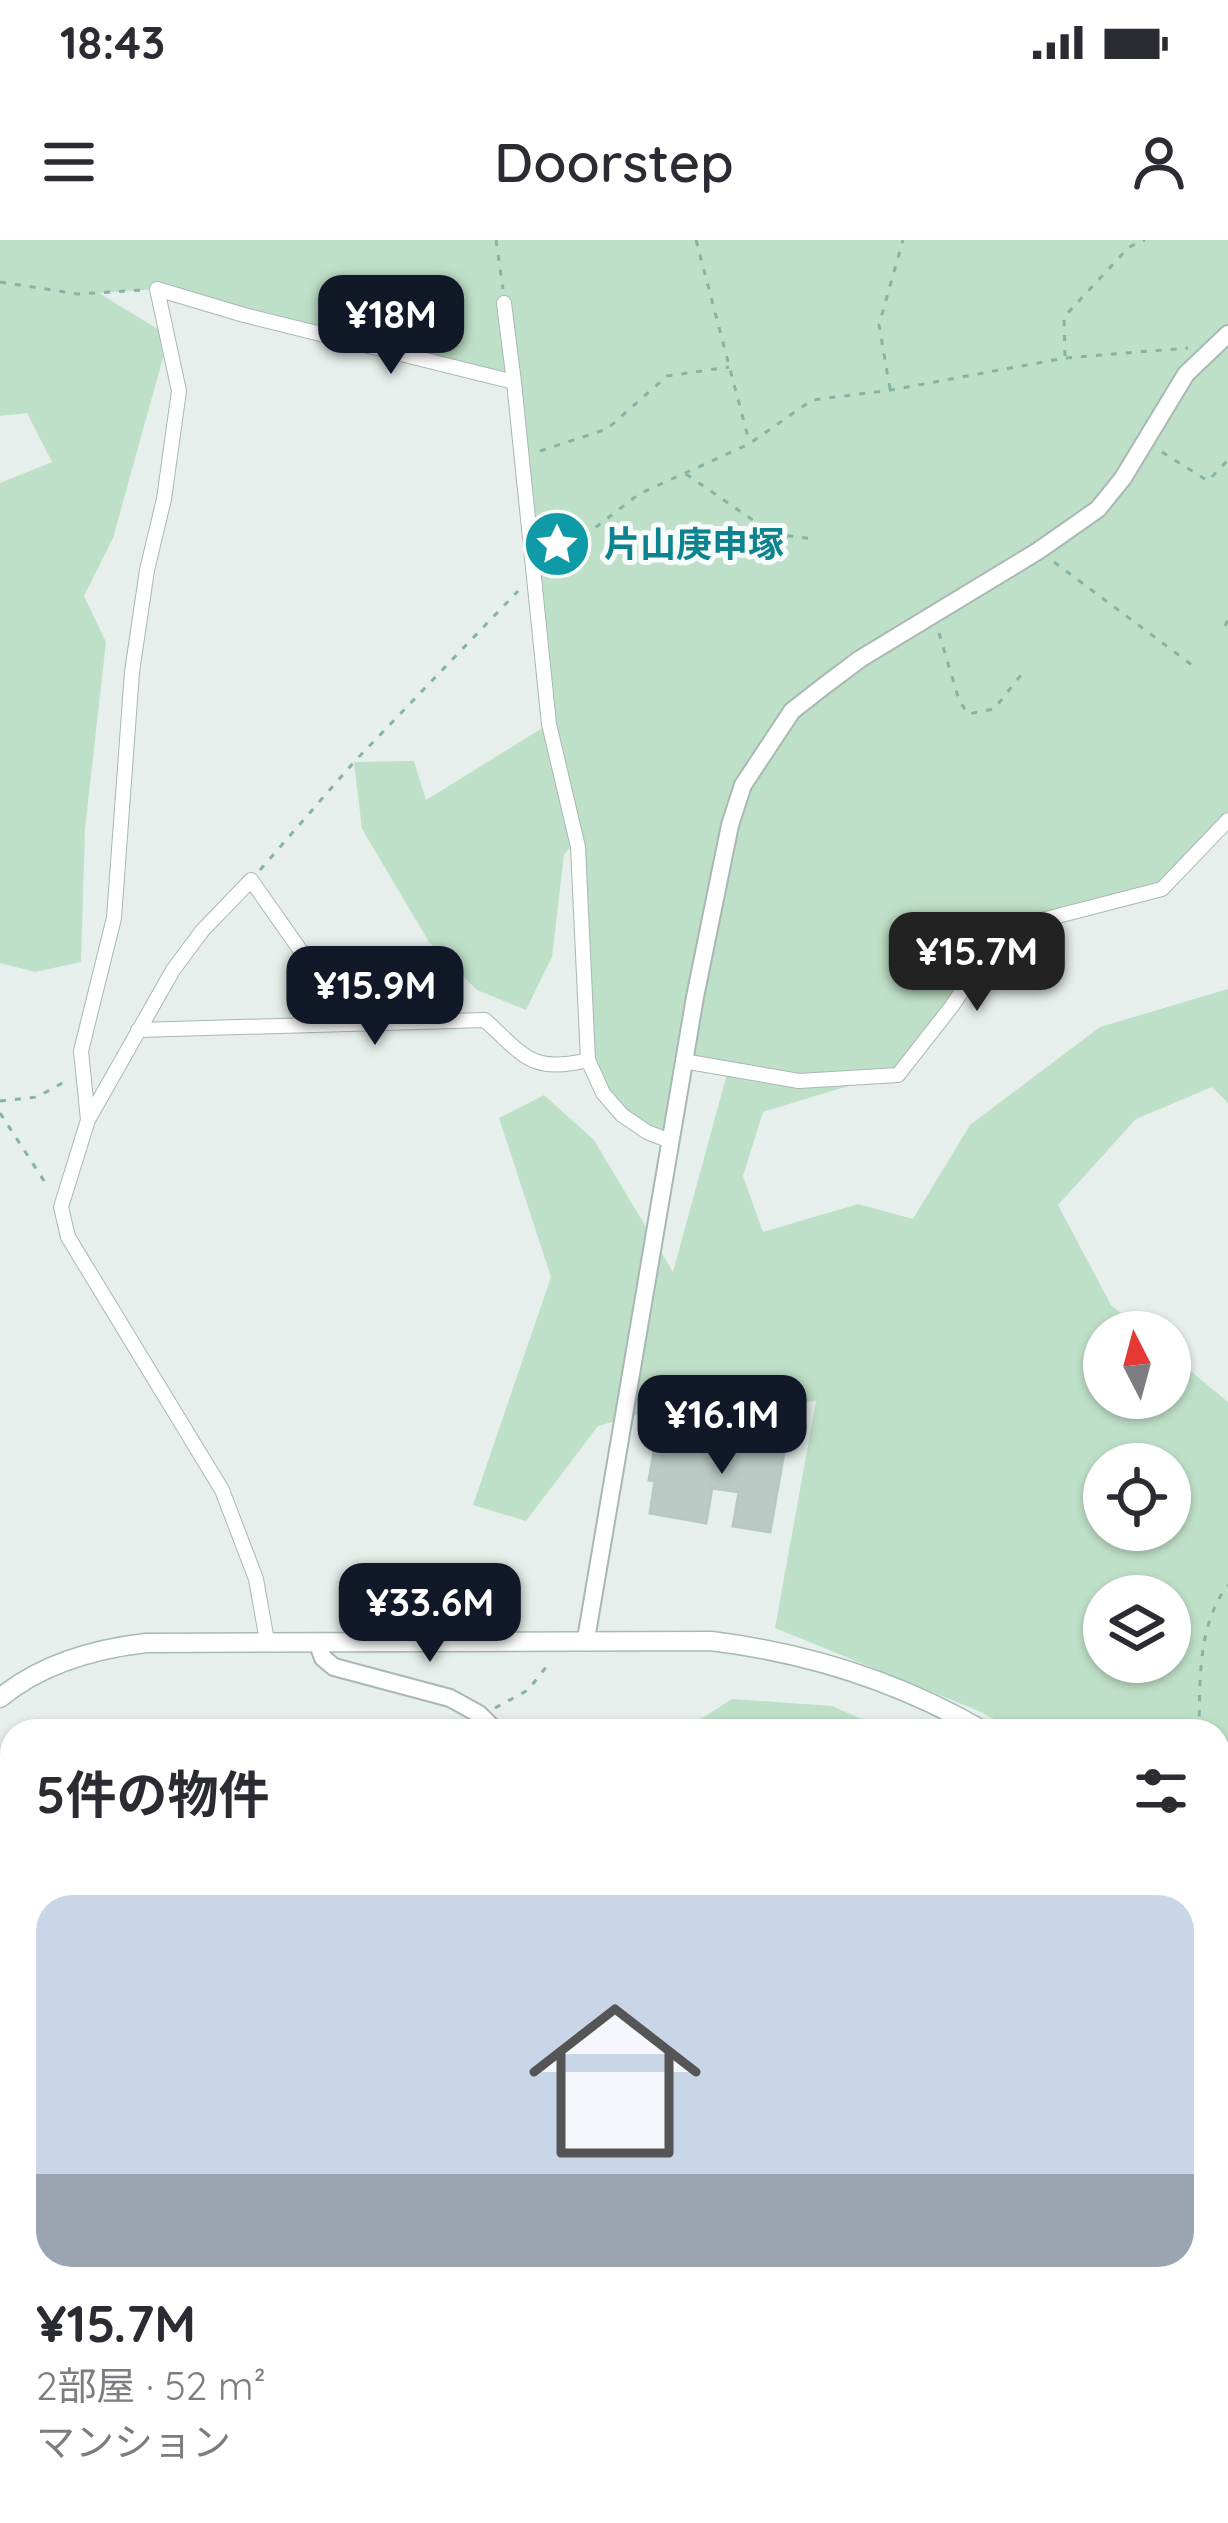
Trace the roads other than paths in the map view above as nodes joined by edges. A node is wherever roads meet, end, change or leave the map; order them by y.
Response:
1 (504, 303) road end
2 (1221, 340) edge
3 (514, 382) junction
4 (1228, 820) edge
5 (352, 1024) junction
6 (138, 1030) junction
7 (588, 1060) junction
8 (683, 1061) junction
9 (88, 1120) junction
10 (670, 1141) junction
11 (586, 1639) junction
12 (267, 1641) junction
13 (316, 1642) junction
14 (0, 1698) edge
15 (484, 1719) edge
16 (962, 1719) edge

1 - 3 street
2 - 8 street
3 - 7 street
3 - 9 street
4 - 8 street
5 - 6 street
5 - 6 street
5 - 7 street
6 - 9 street
7 - 10 street
8 - 10 street
9 - 12 street
10 - 11 street
11 - 13 main road
11 - 16 main road
12 - 13 main road
12 - 14 main road
13 - 15 street

